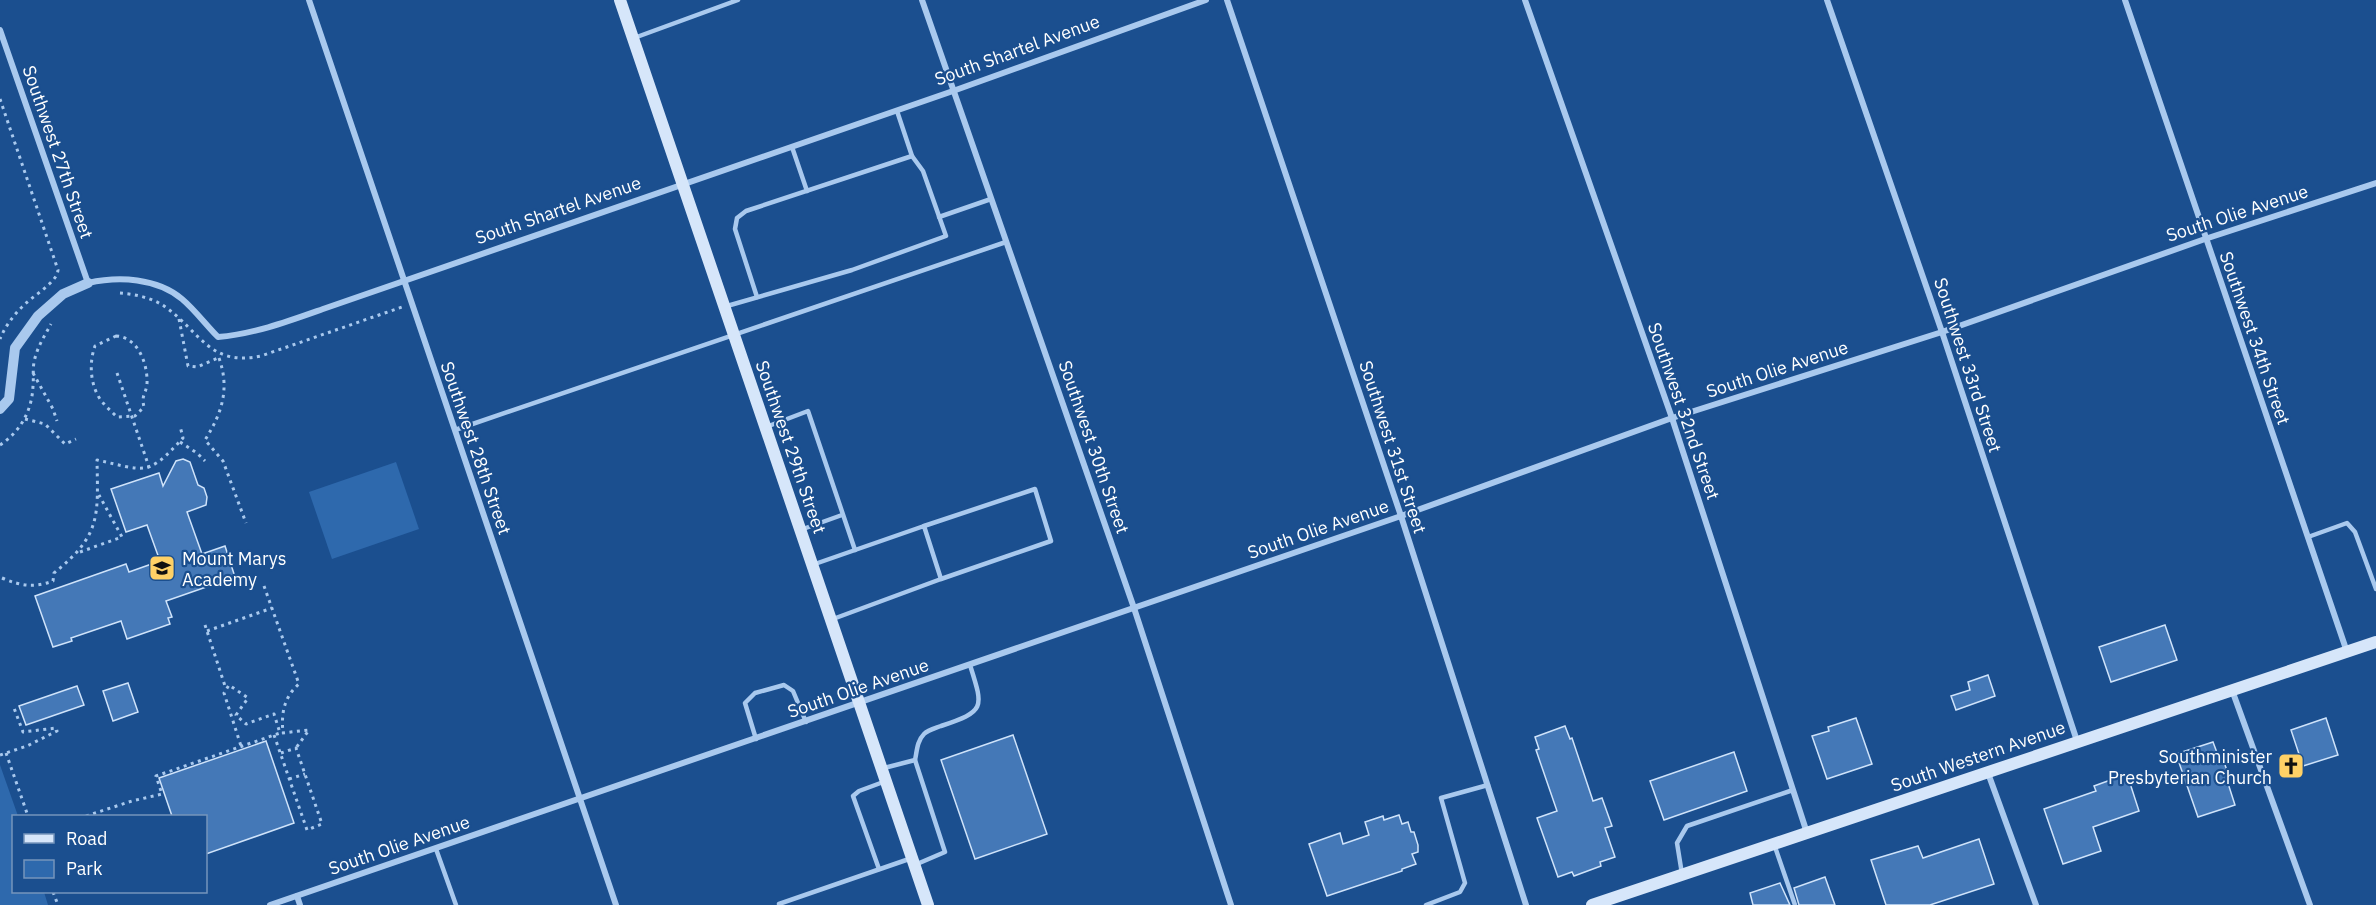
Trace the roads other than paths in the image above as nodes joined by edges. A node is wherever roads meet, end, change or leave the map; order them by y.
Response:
1 (309, 0) edge
2 (620, 0) edge
3 (738, 0) edge
4 (922, 0) edge
5 (1206, 0) edge
6 (1227, 0) edge
7 (1525, 0) edge
8 (1827, 0) edge
9 (2125, 0) edge
10 (0, 30) edge
11 (633, 38) junction
12 (953, 91) junction
13 (897, 111) junction
14 (792, 147) junction
15 (912, 156) junction
16 (2376, 183) edge
17 (682, 184) junction
18 (807, 191) junction
19 (991, 199) junction
20 (939, 217) junction
21 (2205, 239) junction
22 (1006, 242) junction
23 (404, 282) junction
24 (88, 283) junction
25 (758, 297) junction
26 (724, 307) junction
27 (1942, 332) junction
28 (734, 334) junction
29 (0, 409) edge
30 (1672, 418) junction
31 (766, 428) junction
32 (455, 430) junction
33 (842, 515) junction
34 (1401, 516) junction
35 (924, 526) junction
36 (800, 530) junction
37 (2308, 537) junction
38 (855, 550) junction
39 (812, 565) junction
40 (941, 579) junction
41 (2376, 587) edge
42 (1134, 608) junction
43 (831, 620) junction
44 (2376, 642) edge
45 (2347, 652) junction
46 (970, 665) junction
47 (2232, 690) junction
48 (859, 703) junction
49 (806, 722) junction
50 (756, 739) junction
51 (2077, 741) junction
52 (915, 760) junction
53 (881, 769) junction
54 (1987, 772) junction
55 (886, 782) junction
56 (1488, 785) junction
57 (1793, 790) junction
58 (580, 799) junction
59 (1807, 833) junction
60 (1774, 844) junction
61 (436, 849) junction
62 (913, 861) junction
63 (879, 868) junction
64 (1682, 875) junction
65 (297, 896) junction
66 (779, 904) edge
67 (270, 905) edge
68 (300, 905) edge
69 (456, 905) edge
70 (616, 905) edge
71 (927, 905) edge
72 (1231, 905) edge
73 (1426, 905) edge
74 (1526, 905) edge
75 (1592, 905) edge
76 (1795, 905) edge
77 (2036, 905) edge
78 (2310, 905) edge

1 - 23 street, Southwest 28th Street
2 - 11 main road, Southwest 29th Street
3 - 11 lane
4 - 12 street, Southwest 30th Street
5 - 12 street, South Shartel Avenue
6 - 34 street, Southwest 31st Street
7 - 30 street, Southwest 32nd Street
8 - 27 street, Southwest 33rd Street
9 - 21 street, Southwest 34th Street
10 - 24 street, Southwest 27th Street
11 - 17 main road, Southwest 29th Street
12 - 13 street, South Shartel Avenue
12 - 19 street, Southwest 30th Street
13 - 14 street, South Shartel Avenue
13 - 15 lane
14 - 17 street, South Shartel Avenue
14 - 18 lane
15 - 18 lane
15 - 20 lane
16 - 21 street, South Olie Avenue
17 - 23 street, South Shartel Avenue
17 - 26 main road, Southwest 29th Street
18 - 25 lane
19 - 20 lane
19 - 22 street, Southwest 30th Street
20 - 25 lane
21 - 27 street, South Olie Avenue
21 - 37 street, Southwest 34th Street
22 - 28 lane
22 - 42 street, Southwest 30th Street
23 - 24 street, South Shartel Avenue
23 - 32 street, Southwest 28th Street
24 - 29 street, South Shartel Avenue
25 - 26 lane
26 - 28 main road, Southwest 29th Street
27 - 30 street, South Olie Avenue
27 - 51 street, Southwest 33rd Street
28 - 31 main road, Southwest 29th Street
28 - 32 lane
30 - 34 street, South Olie Avenue
30 - 57 street, Southwest 32nd Street
31 - 33 lane
31 - 36 main road, Southwest 29th Street
32 - 58 street, Southwest 28th Street
33 - 36 lane
33 - 38 lane
34 - 42 street, South Olie Avenue
34 - 56 street, Southwest 31st Street
35 - 38 lane
35 - 40 lane
35 - 40 lane
36 - 39 main road, Southwest 29th Street
37 - 41 lane
37 - 45 street, Southwest 34th Street
38 - 39 lane
39 - 43 main road, Southwest 29th Street
40 - 43 lane
42 - 46 street, South Olie Avenue
42 - 72 street, Southwest 30th Street
43 - 48 main road, Southwest 29th Street
44 - 45 main road, South Western Avenue
45 - 47 main road, South Western Avenue
46 - 48 street, South Olie Avenue
46 - 52 lane
47 - 51 main road, South Western Avenue
47 - 78 street
48 - 49 street, South Olie Avenue
48 - 53 main road, Southwest 29th Street
49 - 50 street, South Olie Avenue
49 - 50 lane
50 - 58 street, South Olie Avenue
51 - 54 main road, South Western Avenue
52 - 53 lane
52 - 62 lane
53 - 55 main road, Southwest 29th Street
54 - 59 main road, South Western Avenue
54 - 77 street
55 - 62 main road, Southwest 29th Street
55 - 63 lane
56 - 73 lane
56 - 74 street, Southwest 31st Street
57 - 59 street, Southwest 32nd Street
57 - 64 lane
58 - 61 street, South Olie Avenue
58 - 70 street, Southwest 28th Street
59 - 60 main road, South Western Avenue
60 - 64 main road, South Western Avenue
60 - 76 lane
61 - 65 street, South Olie Avenue
61 - 69 lane
62 - 63 lane
62 - 71 main road, Southwest 29th Street
63 - 66 lane
64 - 75 main road, South Western Avenue
65 - 67 street, South Olie Avenue
65 - 68 street

